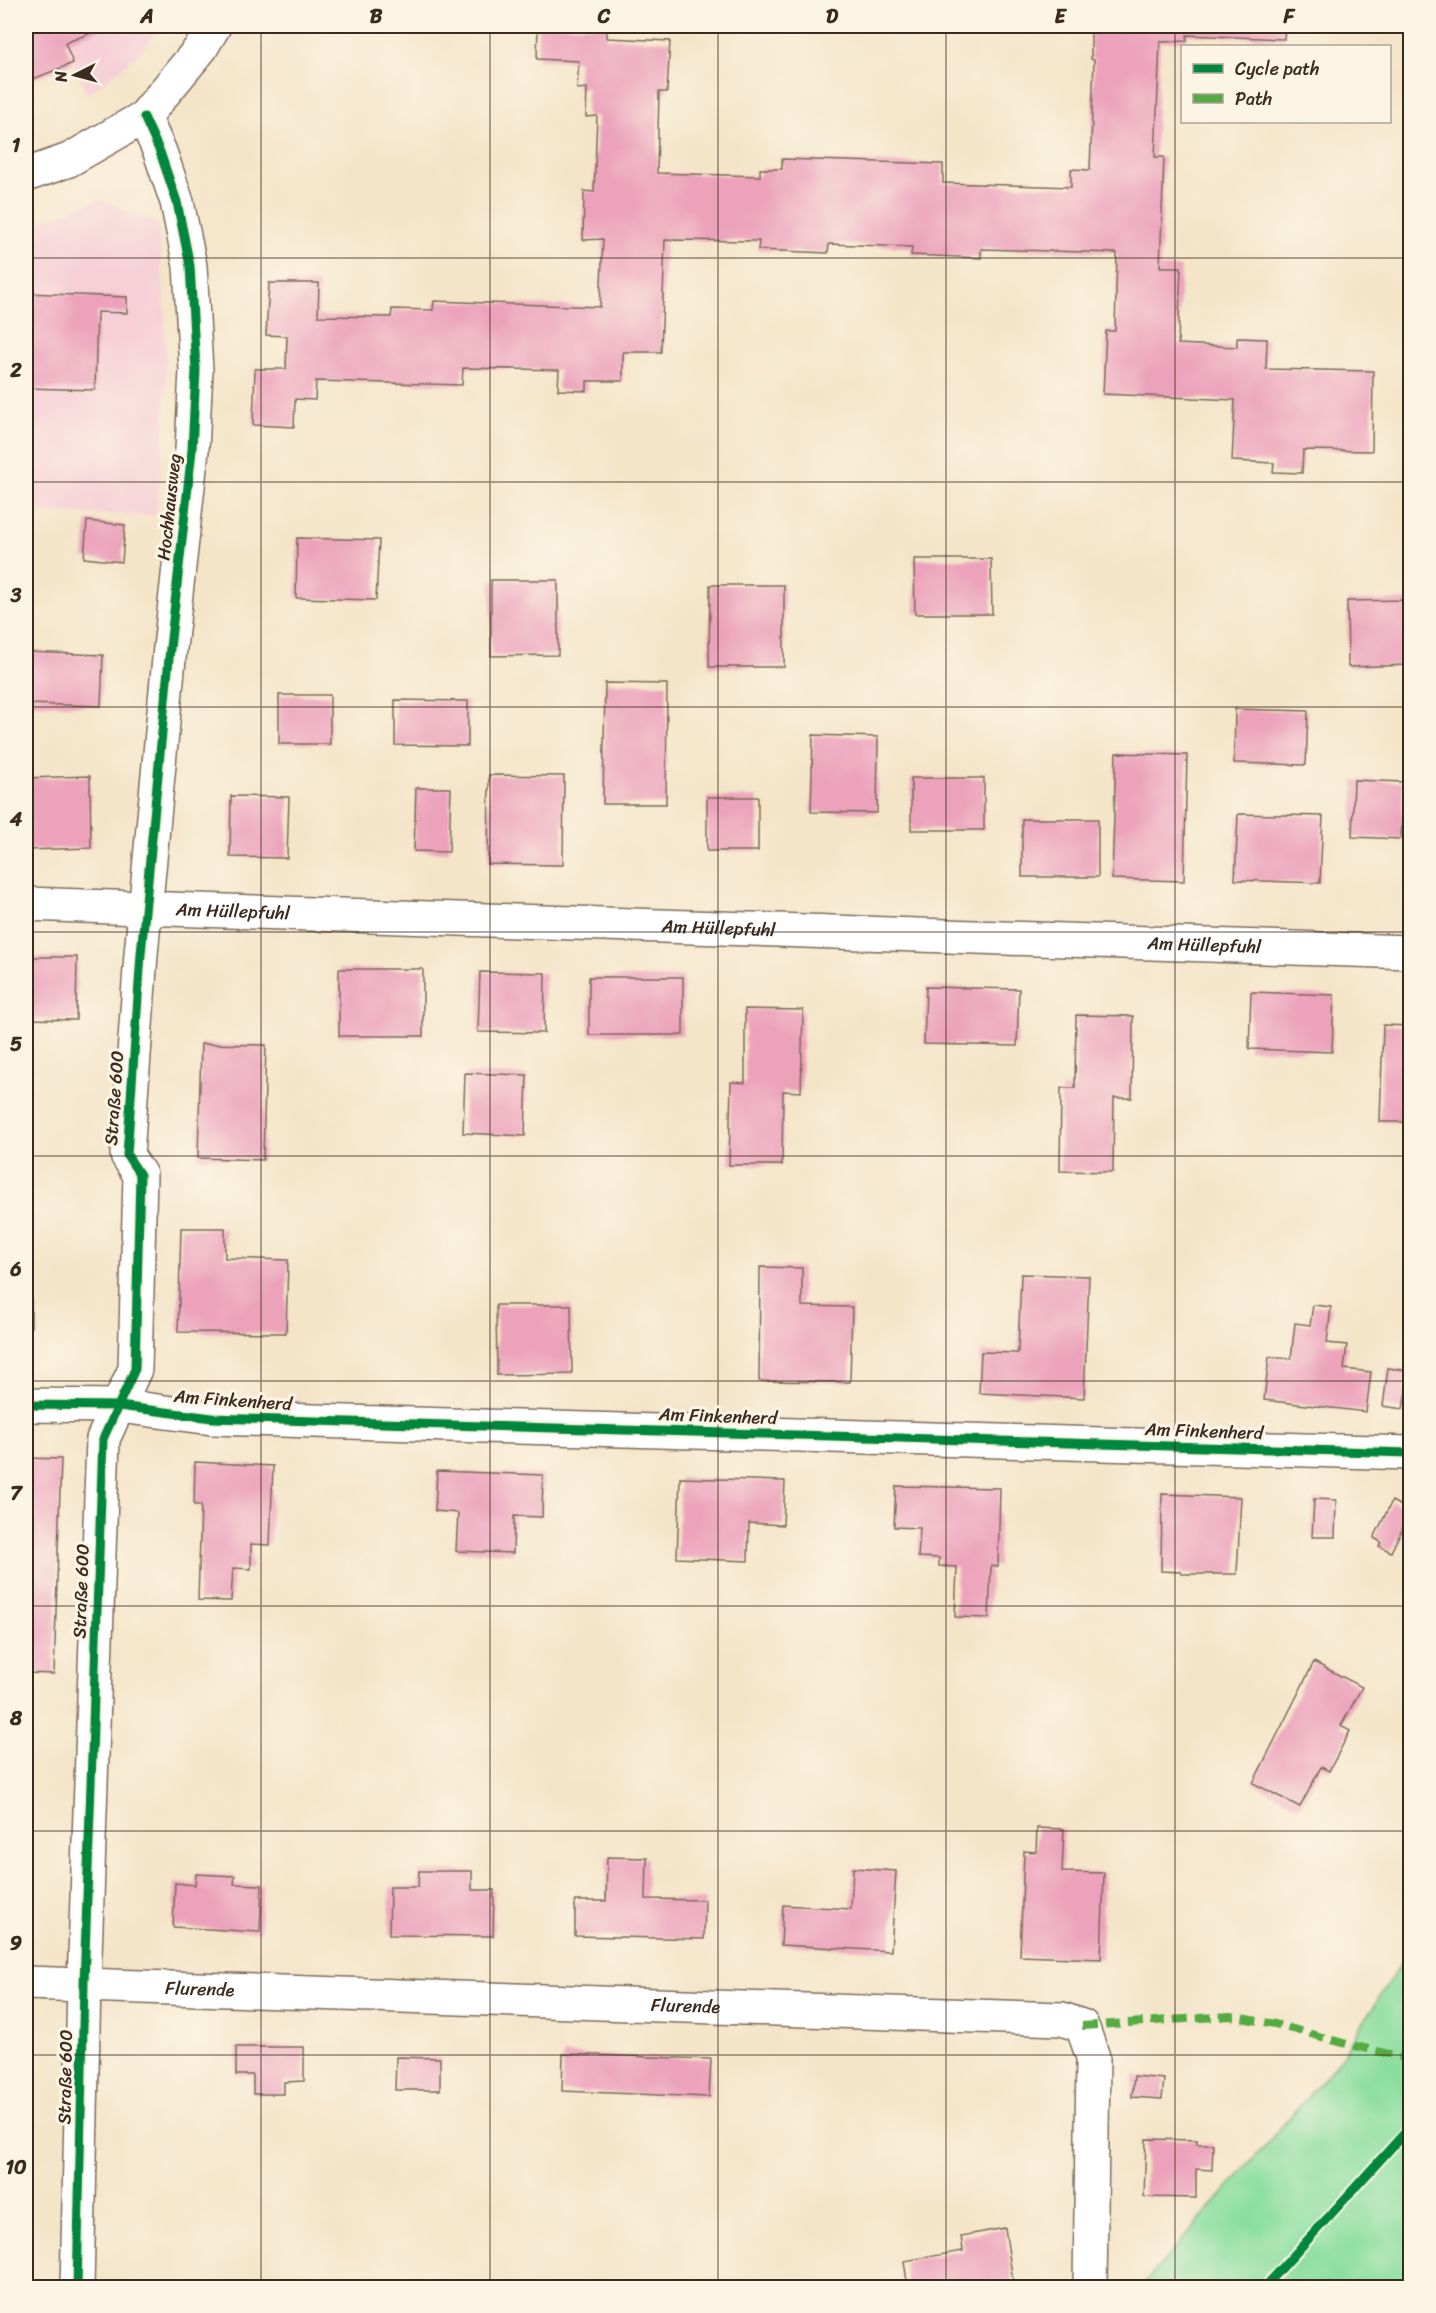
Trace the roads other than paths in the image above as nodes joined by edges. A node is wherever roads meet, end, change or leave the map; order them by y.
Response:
1 (214, 26) edge
2 (144, 117) junction
3 (26, 175) edge
4 (26, 904) edge
5 (145, 908) junction
6 (1410, 952) edge
7 (26, 1405) edge
8 (119, 1406) junction
9 (1410, 1453) edge
10 (26, 1983) edge
11 (84, 1984) junction
12 (77, 2288) edge
13 (1090, 2288) edge

1 - 2 street
2 - 3 street
2 - 5 street, Hochhausweg
4 - 5 street, Am Hüllepfuhl
5 - 6 street, Am Hüllepfuhl
5 - 8 street, Straße 600
7 - 8 street, Am Finkenherd
8 - 9 street, Am Finkenherd
8 - 11 street, Straße 600
10 - 11 street, Flurende
11 - 12 street, Straße 600
11 - 13 street, Flurende

